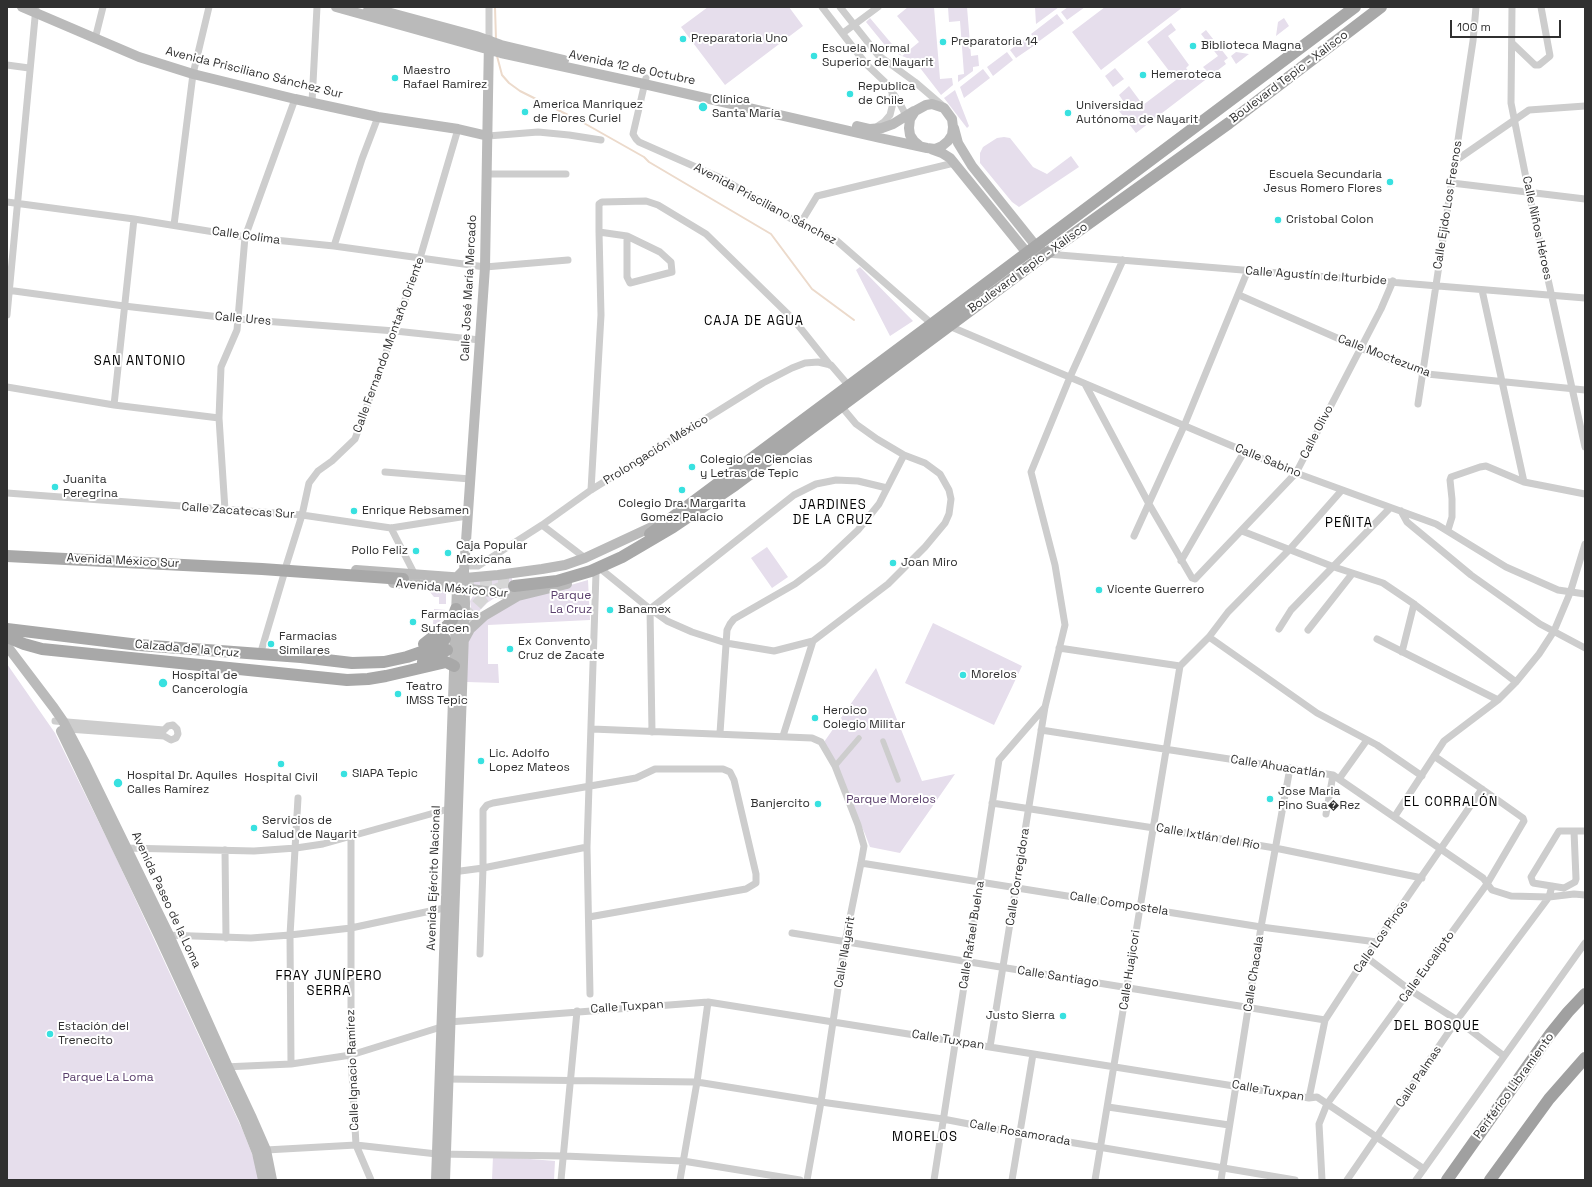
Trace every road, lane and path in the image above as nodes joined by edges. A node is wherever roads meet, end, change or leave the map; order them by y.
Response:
1 (22, 7) edge
2 (103, 7) edge
3 (209, 7) edge
4 (317, 7) edge
5 (336, 7) edge
6 (489, 7) edge
7 (822, 7) edge
8 (840, 7) edge
9 (878, 7) edge
10 (1355, 7) edge
11 (1381, 7) edge
12 (1476, 7) edge
13 (1512, 7) edge
14 (1541, 7) edge
15 (35, 10) edge
16 (391, 14) edge
17 (854, 25) junction
18 (843, 33) junction
19 (95, 39) junction
20 (1512, 43) junction
21 (495, 47) junction
22 (7, 65) edge
23 (29, 68) junction
24 (194, 74) junction
25 (645, 81) junction
26 (892, 93) junction
27 (295, 99) junction
28 (312, 102) junction
29 (1585, 106) edge
30 (948, 112) junction
31 (911, 113) junction
32 (378, 117) junction
33 (1514, 120) junction
34 (953, 127) junction
35 (458, 128) junction
36 (870, 129) junction
37 (488, 136) junction
38 (601, 140) dead end
39 (924, 147) junction
40 (1455, 161) junction
41 (954, 163) junction
42 (488, 174) junction
43 (566, 174) dead end
44 (1452, 183) junction
45 (1529, 193) junction
46 (1585, 199) edge
47 (7, 202) edge
48 (18, 203) junction
49 (134, 219) junction
50 (800, 224) junction
51 (174, 225) junction
52 (599, 232) junction
53 (627, 236) junction
54 (245, 237) junction
55 (334, 246) junction
56 (1032, 250) junction
57 (1046, 254) junction
58 (420, 258) junction
59 (568, 260) dead end
60 (1122, 260) junction
61 (485, 267) junction
62 (1248, 270) junction
63 (1393, 282) junction
64 (1435, 285) junction
65 (8, 290) edge
66 (1482, 290) junction
67 (1238, 295) junction
68 (1552, 296) junction
69 (1585, 298) edge
70 (124, 306) junction
71 (7, 314) edge
72 (237, 319) junction
73 (932, 324) junction
74 (949, 326) junction
75 (395, 331) junction
76 (480, 340) junction
77 (1360, 348) junction
78 (831, 365) junction
79 (1423, 373) junction
80 (1070, 377) junction
81 (1501, 382) junction
82 (1085, 384) junction
83 (849, 386) junction
84 (7, 387) edge
85 (1573, 390) junction
86 (1585, 390) edge
87 (1418, 404) dead end
88 (114, 405) junction
89 (841, 406) junction
90 (219, 418) junction
91 (1184, 426) junction
92 (1585, 447) edge
93 (1244, 452) junction
94 (904, 455) junction
95 (385, 472) dead end
96 (1296, 473) junction
97 (470, 479) junction
98 (1524, 482) junction
99 (887, 488) junction
100 (591, 490) junction
101 (1342, 490) junction
102 (7, 493) edge
103 (1585, 494) edge
104 (1149, 504) junction
105 (1390, 508) junction
106 (225, 510) junction
107 (1400, 511) junction
108 (302, 515) junction
109 (467, 516) junction
110 (670, 523) junction
111 (542, 525) junction
112 (391, 528) junction
113 (1448, 530) junction
114 (1242, 531) junction
115 (1134, 536) dead end
116 (1585, 544) edge
117 (1289, 550) junction
118 (7, 556) edge
119 (585, 558) junction
120 (1181, 561) junction
121 (1334, 567) junction
122 (262, 569) junction
123 (285, 570) junction
124 (599, 572) junction
125 (414, 573) junction
126 (1352, 574) junction
127 (462, 578) junction
128 (403, 579) tunnel mouth
129 (515, 587) junction
130 (1570, 593) junction
131 (1585, 594) edge
132 (1414, 604) junction
133 (456, 609) junction
134 (650, 609) junction
135 (7, 629) edge
136 (1279, 629) dead end
137 (1308, 630) dead end
138 (1554, 631) junction
139 (7, 637) edge
140 (1209, 637) junction
141 (1377, 639) dead end
142 (813, 640) junction
143 (726, 643) junction
144 (463, 644) junction
145 (7, 646) edge
146 (178, 648) junction
147 (1059, 648) junction
148 (1585, 648) edge
149 (1402, 652) junction
150 (260, 655) junction
151 (7, 656) edge
152 (301, 657) junction
153 (179, 662) junction
154 (454, 666) junction
155 (1180, 666) junction
156 (326, 676) junction
157 (1516, 682) junction
158 (1498, 700) junction
159 (1045, 707) junction
160 (62, 726) junction
161 (592, 729) junction
162 (1041, 730) junction
163 (139, 732) junction
164 (652, 732) junction
165 (720, 734) junction
166 (783, 736) junction
167 (859, 738) dead end
168 (1367, 740) junction
169 (883, 741) dead end
170 (1166, 750) junction
171 (1434, 756) junction
172 (835, 766) junction
173 (1290, 768) junction
174 (1422, 776) junction
175 (1336, 777) junction
176 (898, 780) dead end
177 (590, 785) junction
178 (1482, 788) junction
179 (298, 798) dead end
180 (992, 803) junction
181 (454, 807) junction
182 (1028, 808) junction
183 (1326, 814) dead end
184 (1395, 816) junction
185 (1154, 828) junction
186 (1574, 830) junction
187 (1585, 831) edge
188 (351, 836) junction
189 (587, 847) junction
190 (122, 848) junction
191 (296, 848) junction
192 (1275, 848) junction
193 (1440, 849) junction
194 (225, 850) junction
195 (861, 863) junction
196 (483, 868) junction
197 (451, 872) junction
198 (1422, 878) junction
199 (980, 882) junction
200 (1487, 884) junction
201 (1552, 886) junction
202 (1016, 888) junction
203 (1585, 895) edge
204 (1549, 897) junction
205 (449, 907) junction
206 (1140, 908) junction
207 (589, 917) junction
208 (1261, 927) junction
209 (351, 928) junction
210 (792, 933) dead end
211 (290, 935) junction
212 (164, 936) junction
213 (226, 938) junction
214 (845, 942) junction
215 (1377, 942) junction
216 (1585, 943) edge
217 (480, 954) dead end
218 (1366, 957) junction
219 (968, 962) junction
220 (1003, 968) junction
221 (1127, 988) junction
222 (1410, 990) junction
223 (590, 994) dead end
224 (1585, 994) edge
225 (708, 1002) junction
226 (1249, 1008) junction
227 (577, 1011) junction
228 (1324, 1020) junction
229 (1457, 1020) junction
230 (834, 1021) junction
231 (445, 1025) junction
232 (955, 1041) junction
233 (990, 1047) junction
234 (1033, 1054) junction
235 (350, 1055) junction
236 (1504, 1056) junction
237 (1585, 1058) edge
238 (291, 1064) junction
239 (223, 1067) junction
240 (1114, 1067) junction
241 (444, 1079) junction
242 (570, 1080) junction
243 (697, 1082) junction
244 (1236, 1085) junction
245 (1310, 1098) junction
246 (821, 1102) junction
247 (1327, 1104) junction
248 (1108, 1107) junction
249 (943, 1119) junction
250 (1229, 1125) junction
251 (1020, 1134) junction
252 (1377, 1137) junction
253 (356, 1145) junction
254 (1101, 1147) junction
255 (266, 1150) junction
256 (441, 1154) junction
257 (564, 1156) junction
258 (683, 1161) junction
259 (1223, 1168) junction
260 (1424, 1169) junction
261 (264, 1180) edge
262 (272, 1180) edge
263 (372, 1180) edge
264 (436, 1180) edge
265 (445, 1180) edge
266 (561, 1180) edge
267 (680, 1180) edge
268 (800, 1180) edge
269 (807, 1180) edge
270 (934, 1180) edge
271 (1012, 1180) edge
272 (1095, 1180) edge
273 (1221, 1180) edge
274 (1295, 1180) edge
275 (1322, 1180) edge
276 (1347, 1180) edge
277 (1416, 1180) edge
278 (1446, 1180) edge
279 (1490, 1180) edge

1 - 15 main road, Avenida Prisciliano Sánchez Sur
2 - 19 street
3 - 24 street
4 - 28 street
5 - 16 main road, Avenida 12 de Octubre
6 - 21 street, Calle José María Mercado
7 - 18 street
8 - 17 street
9 - 17 street
10 - 56 main road, Boulevard Tepic - Xalisco
11 - 57 main road, Boulevard Tepic - Xalisco
12 - 40 street, Calle Ejido Los Fresnos
13 - 20 street, Calle Niños Héroes
14 - 20 street
15 - 19 main road, Avenida Prisciliano Sánchez Sur
15 - 23 street
16 - 21 main road, Avenida 12 de Octubre
17 - 18 street
17 - 30 street
18 - 26 street
19 - 24 main road, Avenida Prisciliano Sánchez Sur
20 - 33 street, Calle Niños Héroes
21 - 25 main road, Avenida 12 de Octubre
21 - 37 main road, Calle José María Mercado
22 - 23 street
23 - 48 street
24 - 27 main road, Avenida Prisciliano Sánchez Sur
24 - 51 street
25 - 36 main road, Avenida 12 de Octubre
25 - 39 main road, Avenida 12 de Octubre
25 - 50 street, Avenida Prisciliano Sánchez
26 - 31 street
26 - 36 street
27 - 28 main road, Avenida Prisciliano Sánchez Sur
27 - 54 street
28 - 32 main road, Avenida Prisciliano Sánchez Sur
29 - 33 street
30 - 31 main road, Avenida 12 de Octubre
30 - 34 main road, Avenida 12 de Octubre
31 - 36 main road, Avenida 12 de Octubre
31 - 39 main road, Avenida 12 de Octubre
32 - 35 main road, Avenida Prisciliano Sánchez Sur
32 - 55 street
33 - 40 street
33 - 45 street, Calle Niños Héroes
34 - 39 main road, Avenida 12 de Octubre
34 - 56 main road, Avenida 12 de Octubre
35 - 37 main road, Avenida Prisciliano Sánchez Sur
35 - 58 street, Calle Fernando Montaño Oriente
37 - 38 street
37 - 42 main road, Calle José María Mercado
39 - 41 main road, Avenida 12 de Octubre
40 - 44 street, Calle Ejido Los Fresnos
41 - 50 street
41 - 56 main road, Avenida 12 de Octubre
42 - 43 street
42 - 61 main road, Calle José María Mercado
44 - 45 street
44 - 64 street, Calle Ejido Los Fresnos
45 - 46 street
45 - 68 street, Calle Niños Héroes
47 - 48 street, Calle Colima
48 - 49 street, Calle Colima
48 - 65 street
49 - 51 street, Calle Colima
49 - 70 street
50 - 73 street, Avenida Prisciliano Sánchez
51 - 54 street, Calle Colima
52 - 53 street
52 - 78 street
52 - 100 street
53 - 53 street
54 - 55 street, Calle Colima
54 - 72 street
55 - 58 street, Calle Colima
56 - 57 main road, Avenida 12 de Octubre
56 - 73 main road, Boulevard Tepic - Xalisco
57 - 60 street, Calle Agustín de Iturbide
57 - 74 main road, Boulevard Tepic - Xalisco
58 - 61 street, Calle Colima
58 - 75 street, Calle Fernando Montaño Oriente
59 - 61 street, Calle Colima
60 - 62 street, Calle Agustín de Iturbide
60 - 80 street
61 - 76 main road, Calle José María Mercado
62 - 63 street, Calle Agustín de Iturbide
62 - 67 street
63 - 64 street, Calle Agustín de Iturbide
63 - 77 street, Calle Olivo
64 - 66 street, Calle Agustín de Iturbide
64 - 79 street, Calle Ejido Los Fresnos
65 - 70 street, Calle Ures
65 - 71 street
66 - 68 street, Calle Agustín de Iturbide
66 - 81 street
67 - 77 street, Calle Moctezuma
67 - 91 street
68 - 69 street, Calle Agustín de Iturbide
68 - 85 street, Calle Niños Héroes
70 - 72 street, Calle Ures
70 - 88 street
72 - 75 street, Calle Ures
72 - 90 street
73 - 83 main road, Boulevard Tepic - Xalisco
74 - 80 street, Calle Sabino
74 - 89 main road, Boulevard Tepic - Xalisco
75 - 76 street, Calle Ures
75 - 108 street, Calle Fernando Montaño Oriente
76 - 97 main road, Calle José María Mercado
77 - 79 street, Calle Moctezuma
77 - 96 street, Calle Olivo
78 - 83 street
78 - 100 street, Prolongación México
79 - 81 street, Calle Moctezuma
79 - 87 street, Calle Ejido Los Fresnos
80 - 82 street, Calle Sabino
80 - 147 street, Calle Corregidora
81 - 85 street, Calle Moctezuma
81 - 98 street
82 - 91 street, Calle Sabino
82 - 104 street
83 - 89 street
83 - 110 main road, Boulevard Tepic - Xalisco
84 - 88 street
85 - 86 street, Calle Moctezuma
85 - 92 street, Calle Niños Héroes
88 - 90 street
89 - 94 street
89 - 110 main road, Boulevard Tepic - Xalisco
90 - 106 street
91 - 93 street, Calle Sabino
91 - 104 street
93 - 96 street, Calle Sabino
93 - 120 street
94 - 99 street
94 - 142 street
95 - 97 street
96 - 101 street, Calle Sabino
96 - 114 street, Calle Olivo
97 - 109 main road, Calle José María Mercado
98 - 103 street
98 - 113 street
99 - 134 street
99 - 143 street
100 - 111 street, Prolongación México
101 - 105 street, Calle Sabino
101 - 117 street
102 - 106 street, Calle Zacatecas Sur
104 - 115 street
104 - 120 street
105 - 107 street, Calle Sabino
105 - 121 street
106 - 108 street, Calle Zacatecas Sur
107 - 113 street, Calle Sabino
107 - 138 street
108 - 112 street, Calle Zacatecas Sur
108 - 123 street, Calle Fernando Montaño Oriente
109 - 112 street, Calle Zacatecas Sur
109 - 127 main road, Calle José María Mercado
110 - 119 main road, Avenida México Sur
110 - 124 main road, Avenida México Sur
110 - 129 main road
111 - 119 street
111 - 127 street, Prolongación México
112 - 125 street
113 - 130 street, Calle Sabino
114 - 117 street
114 - 120 street, Calle Olivo
116 - 130 street
117 - 121 street
117 - 140 street
118 - 122 main road, Avenida México Sur
119 - 127 main road, Avenida México Sur
121 - 126 street
121 - 136 street
122 - 123 main road, Avenida México Sur
122 - 128 main road
123 - 125 main road, Avenida México Sur
123 - 127 main road, Avenida México Sur
123 - 150 street, Calle Fernando Montaño Oriente
124 - 129 main road, Avenida México Sur
124 - 134 street
124 - 161 street
125 - 127 main road, Avenida México Sur
126 - 132 street
126 - 137 street
127 - 129 main road, Avenida México Sur
127 - 133 main road, Avenida Ejército Nacional
127 - 144 main road, Avenida Ejército Nacional
129 - 144 main road
130 - 131 street, Calle Sabino
130 - 138 street
132 - 149 street
132 - 157 street
133 - 152 main road
133 - 154 main road, Avenida Ejército Nacional
134 - 143 street
134 - 164 street
135 - 146 main road, Calzada de la Cruz
138 - 148 street
138 - 157 street
139 - 153 main road, Calzada de la Cruz
140 - 155 street
140 - 168 street
141 - 149 street
142 - 143 street
142 - 166 street
143 - 165 street
144 - 181 main road, Avenida Ejército Nacional
145 - 160 main road, Avenida Paseo de la Loma
146 - 150 main road, Calzada de la Cruz
146 - 153 main road
147 - 155 street
147 - 159 street, Calle Corregidora
149 - 158 street
150 - 152 main road, Calzada de la Cruz
151 - 160 main road, Avenida Paseo de la Loma
152 - 156 main road, Calzada de la Cruz
153 - 156 main road, Calzada de la Cruz
154 - 156 main road
154 - 181 main road, Avenida Ejército Nacional
155 - 170 street, Calle Huajicori
157 - 158 street
158 - 171 street
159 - 162 street, Calle Corregidora
159 - 180 street, Calle Rafael Buelna
160 - 163 street
160 - 190 main road, Avenida Paseo de la Loma
161 - 164 street
161 - 177 street
162 - 170 street, Calle Ahuacatlán
162 - 182 street, Calle Corregidora
163 - 163 street
164 - 165 street
165 - 166 street
166 - 172 street, Calle Nayarit
167 - 172 street
168 - 174 street
168 - 175 street
169 - 176 street
170 - 173 street, Calle Ahuacatlán
170 - 185 street, Calle Huajicori
171 - 174 street
171 - 178 street
172 - 195 street, Calle Nayarit
173 - 175 street, Calle Ahuacatlán
173 - 192 street, Calle Chacala
174 - 184 street
175 - 183 street
175 - 184 street, Calle Ahuacatlán
177 - 189 street
177 - 196 street
177 - 207 street
178 - 193 street, Calle Los Pinos
178 - 200 street, Calle Eucalipto
179 - 191 street
180 - 182 street, Calle Ixtlán del Río
180 - 199 street, Calle Rafael Buelna
181 - 188 street
181 - 197 main road, Avenida Ejército Nacional
182 - 185 street, Calle Ixtlán del Río
182 - 202 street, Calle Corregidora
184 - 193 street, Calle Ahuacatlán
185 - 192 street, Calle Ixtlán del Río
185 - 206 street, Calle Huajicori
186 - 187 street
186 - 201 street
186 - 201 street
188 - 191 street
188 - 209 street, Calle Ignacio Ramírez
189 - 196 street
189 - 207 street
190 - 194 street
190 - 212 main road, Avenida Paseo de la Loma
191 - 194 street
191 - 211 street
192 - 198 street, Calle Ixtlán del Río
192 - 208 street, Calle Chacala
193 - 198 street, Calle Los Pinos
193 - 200 street, Calle Ahuacatlán
194 - 213 street
195 - 199 street, Calle Compostela
195 - 214 street, Calle Nayarit
196 - 197 street
196 - 217 street
197 - 205 main road, Avenida Ejército Nacional
198 - 215 street, Calle Los Pinos
199 - 202 street, Calle Compostela
199 - 219 street, Calle Rafael Buelna
200 - 204 street, Calle Ahuacatlán
200 - 222 street, Calle Eucalipto
201 - 204 street
202 - 206 street, Calle Compostela
202 - 220 street, Calle Corregidora
203 - 204 street, Calle Ahuacatlán
204 - 229 street, Calle Palmas
205 - 209 street
205 - 231 main road, Avenida Ejército Nacional
206 - 208 street, Calle Compostela
206 - 221 street, Calle Huajicori
207 - 223 street
208 - 215 street, Calle Compostela
208 - 226 street, Calle Chacala
209 - 211 street
209 - 235 street, Calle Ignacio Ramírez
210 - 214 street, Calle Santiago
211 - 213 street
211 - 238 street
212 - 213 street
212 - 239 main road, Avenida Paseo de la Loma
214 - 219 street, Calle Santiago
214 - 230 street, Calle Nayarit
215 - 218 street, Calle Los Pinos
216 - 236 street
218 - 222 street
218 - 228 street, Calle Los Pinos
219 - 220 street, Calle Santiago
219 - 232 street, Calle Rafael Buelna
220 - 221 street, Calle Santiago
220 - 233 street, Calle Corregidora
221 - 226 street, Calle Santiago
221 - 240 street, Calle Huajicori
222 - 229 street
222 - 247 street, Calle Eucalipto
224 - 278 highway, Periférico Libramiento
225 - 227 street, Calle Tuxpan
225 - 230 street, Calle Tuxpan
225 - 243 street
226 - 228 street, Calle Santiago
226 - 244 street, Calle Chacala
227 - 231 street, Calle Tuxpan
227 - 242 street
228 - 245 street, Calle Los Pinos
229 - 236 street
229 - 252 street, Calle Palmas
230 - 232 street, Calle Tuxpan
230 - 246 street, Calle Nayarit
231 - 235 street, Calle Tuxpan
231 - 241 main road, Avenida Ejército Nacional
232 - 233 street, Calle Tuxpan
232 - 249 street, Calle Rafael Buelna
233 - 234 street, Calle Tuxpan
234 - 240 street, Calle Tuxpan
234 - 251 street
235 - 238 street, Calle Tuxpan
235 - 253 street, Calle Ignacio Ramírez
236 - 260 street
237 - 279 highway
238 - 239 street, Calle Tuxpan
239 - 255 main road, Avenida Paseo de la Loma
239 - 261 main road, Avenida Paseo de la Loma
240 - 244 street, Calle Tuxpan
240 - 248 street, Calle Huajicori
241 - 242 street, Calle Rosamorada
241 - 256 main road, Avenida Ejército Nacional
242 - 243 street, Calle Rosamorada
242 - 257 street
243 - 246 street, Calle Rosamorada
243 - 258 street
244 - 245 street, Calle Tuxpan
244 - 250 street, Calle Chacala
245 - 247 street, Calle Tuxpan
246 - 249 street, Calle Rosamorada
246 - 269 street, Calle Nayarit
247 - 252 street, Calle Tuxpan
247 - 275 street, Calle Eucalipto
248 - 250 street
248 - 254 street, Calle Huajicori
249 - 251 street, Calle Rosamorada
249 - 270 street, Calle Rafael Buelna
250 - 259 street, Calle Chacala
251 - 254 street, Calle Rosamorada
251 - 271 street
252 - 260 street, Calle Tuxpan
252 - 276 street, Calle Palmas
253 - 255 street
253 - 256 street
253 - 263 street, Calle Ignacio Ramírez
254 - 259 street, Calle Rosamorada
254 - 272 street, Calle Huajicori
255 - 262 main road, Avenida Paseo de la Loma
256 - 257 street
256 - 264 main road, Avenida Ejército Nacional
256 - 265 main road, Avenida Ejército Nacional
257 - 258 street
257 - 266 street
258 - 267 street
258 - 268 street
259 - 273 street, Calle Chacala
259 - 274 street, Calle Rosamorada
260 - 277 street

